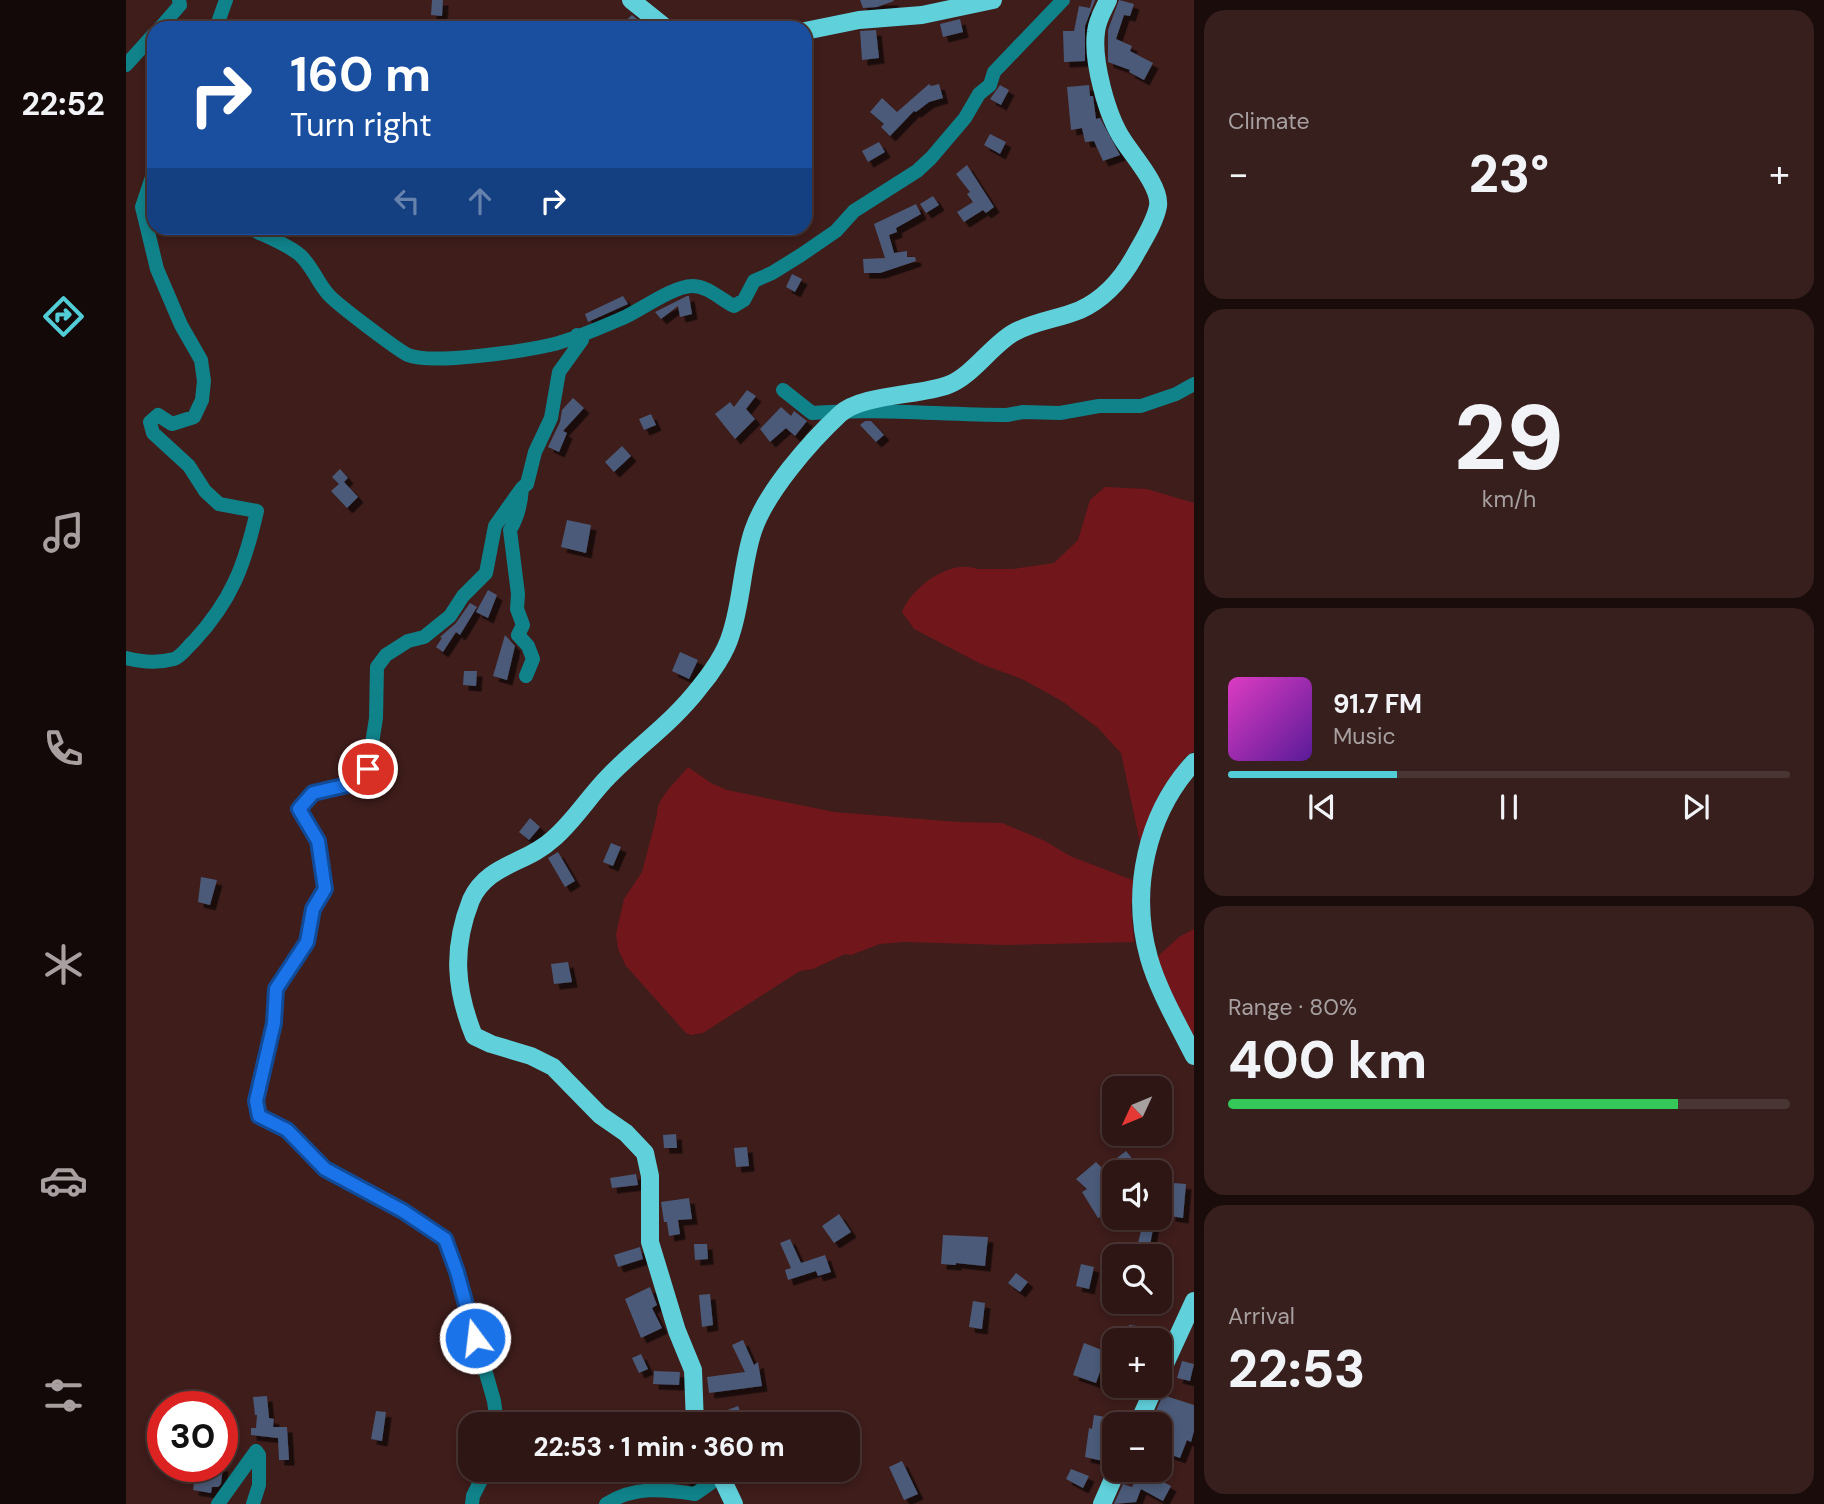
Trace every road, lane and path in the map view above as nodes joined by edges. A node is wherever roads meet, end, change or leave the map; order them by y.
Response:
1 (179, 0) edge
2 (226, 0) edge
3 (631, 0) edge
4 (993, 0) edge
5 (1063, 0) edge
6 (1108, 0) edge
7 (166, 21) edge
8 (218, 21) edge
9 (657, 21) edge
10 (812, 30) edge
11 (147, 42) edge
12 (126, 65) edge
13 (147, 196) edge
14 (147, 228) edge
15 (149, 235) edge
16 (262, 235) edge
17 (577, 335) junction
18 (1194, 384) edge
19 (783, 390) dead end
20 (844, 411) junction
21 (522, 488) junction
22 (126, 658) edge
23 (526, 676) dead end
24 (1194, 762) edge
25 (1194, 1056) edge
26 (1194, 1301) edge
27 (1172, 1349) edge
28 (495, 1412) edge
29 (695, 1412) edge
30 (479, 1482) edge
31 (709, 1482) edge
32 (724, 1482) edge
33 (1112, 1482) edge
34 (218, 1504) edge
35 (253, 1504) edge
36 (472, 1504) edge
37 (606, 1504) edge
38 (734, 1504) edge
39 (1102, 1504) edge

1 - 7 street
2 - 8 street
3 - 9 main road
4 - 10 main road
5 - 17 street
6 - 20 main road
11 - 12 street
13 - 14 street
15 - 22 street
16 - 17 street
17 - 21 street
18 - 20 street
19 - 20 street
20 - 29 main road
21 - 23 street
21 - 28 street
24 - 25 main road
26 - 27 main road
30 - 36 street
31 - 37 street
32 - 38 main road
33 - 39 main road
34 - 35 street

